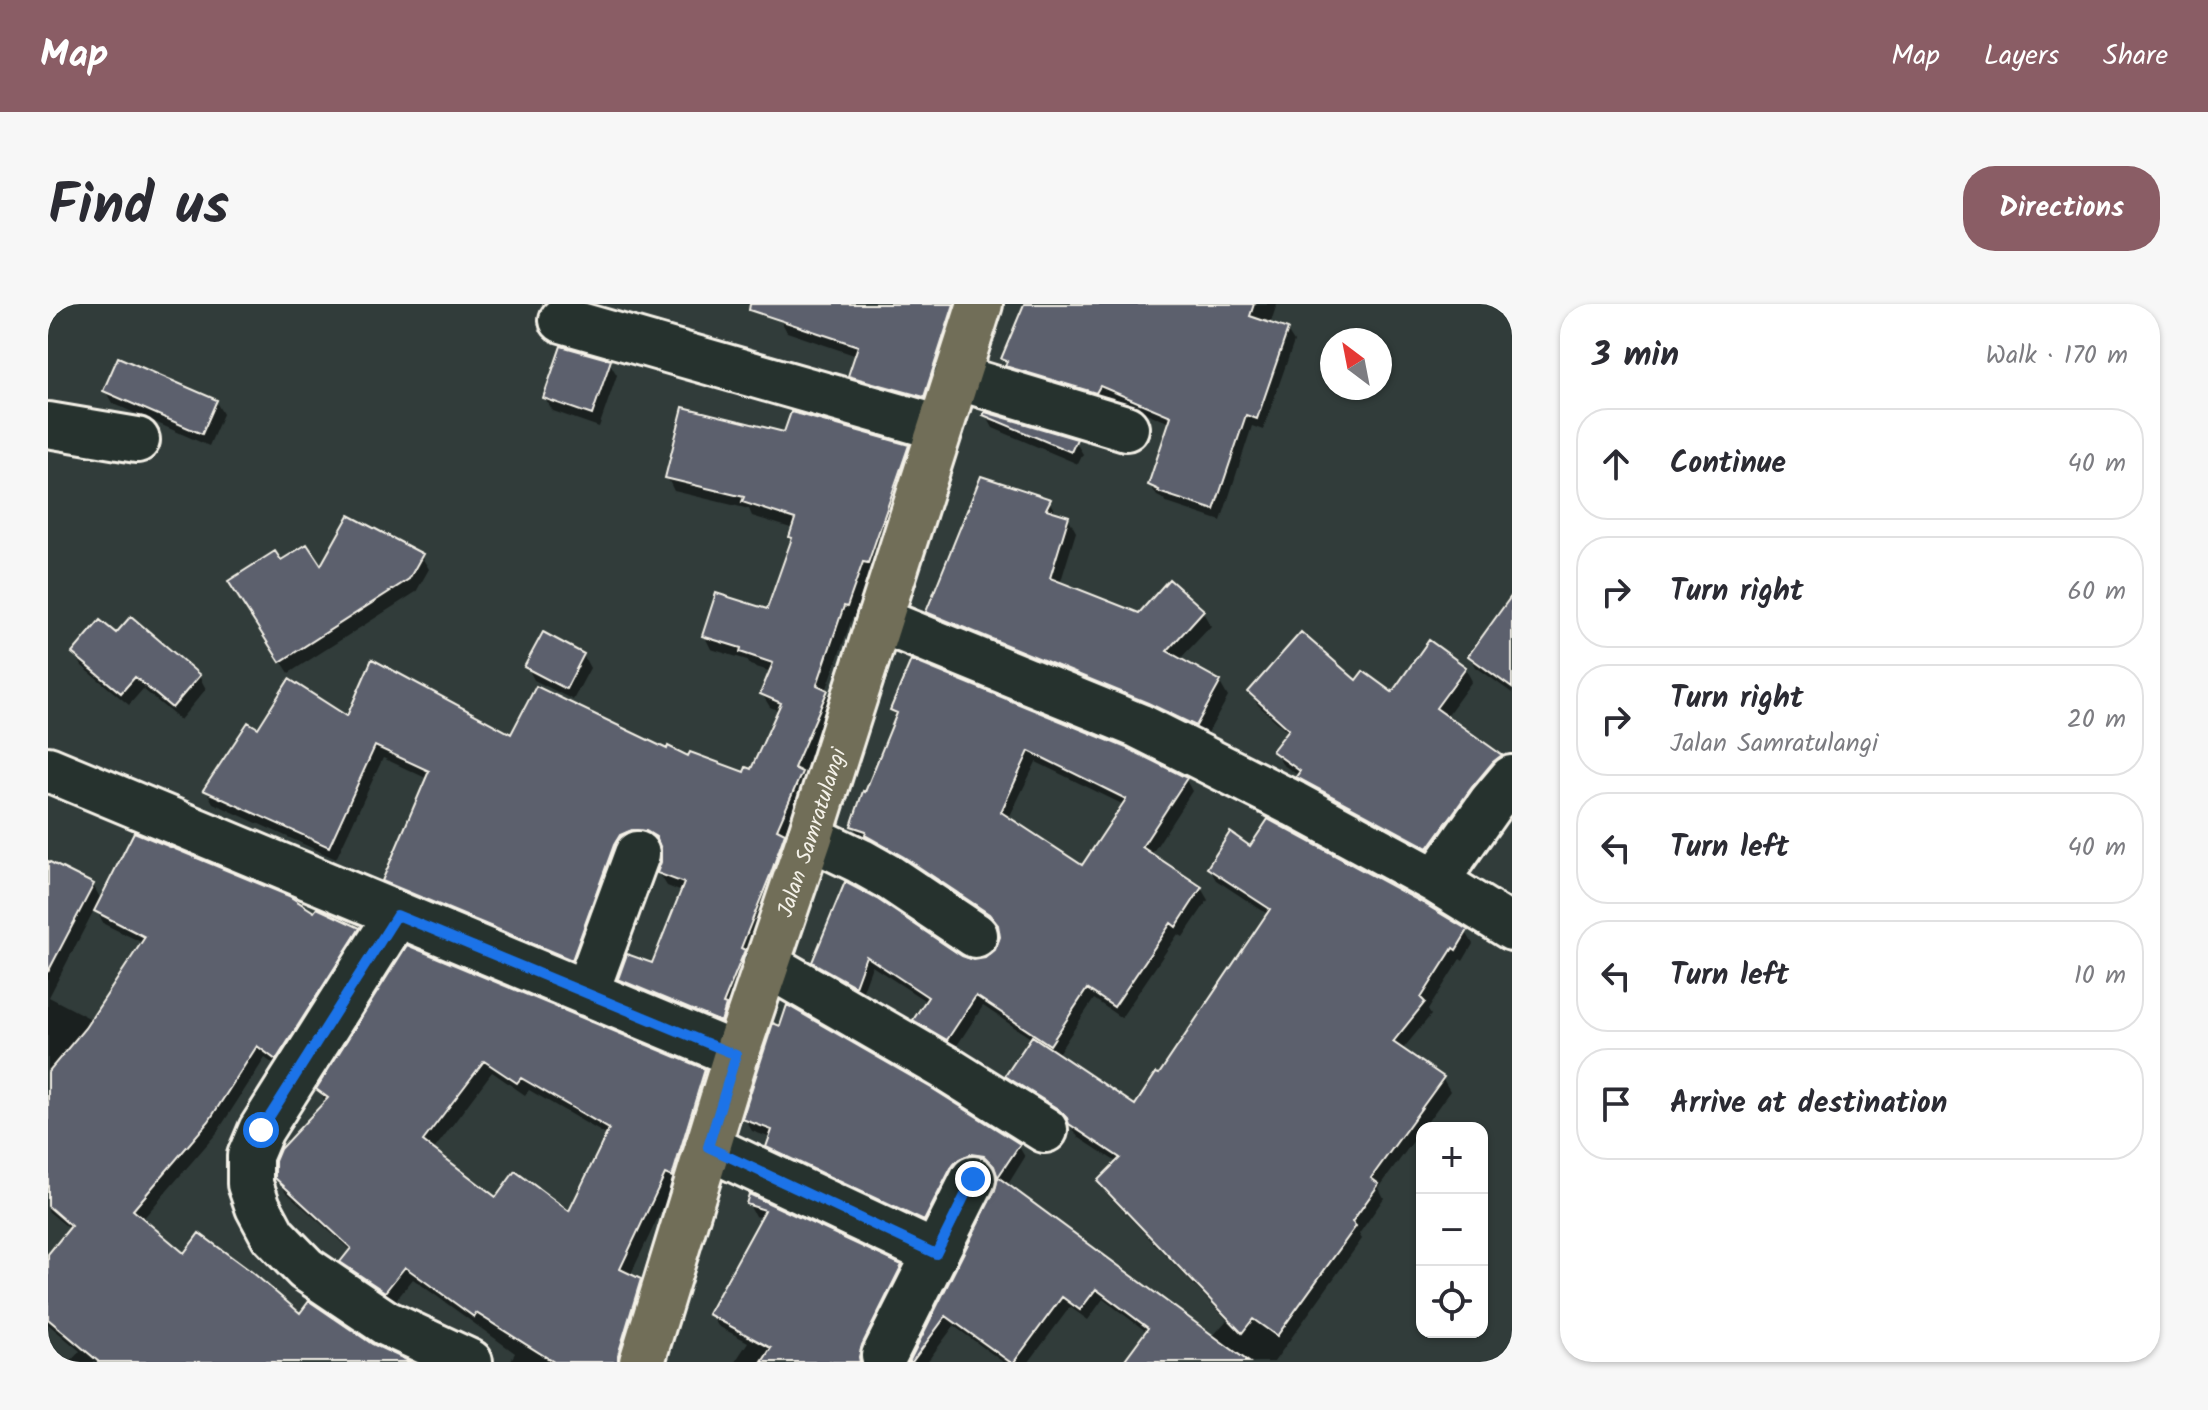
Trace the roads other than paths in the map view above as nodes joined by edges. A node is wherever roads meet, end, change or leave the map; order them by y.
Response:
1 (980, 304) edge
2 (562, 320) dead end
3 (956, 377) junction
4 (48, 425) edge
5 (940, 428) junction
6 (1126, 428) dead end
7 (137, 440) dead end
8 (879, 620) junction
9 (48, 769) edge
10 (1512, 778) edge
11 (810, 837) junction
12 (637, 854) dead end
13 (1436, 881) junction
14 (397, 915) junction
15 (1512, 928) edge
16 (975, 935) dead end
17 (766, 964) junction
18 (586, 993) junction
19 (736, 1055) junction
20 (1045, 1130) dead end
21 (708, 1147) junction
22 (973, 1179) dead end
23 (936, 1254) junction
24 (884, 1356) dead end
25 (470, 1362) edge
26 (642, 1362) edge

1 - 3 main road, Jalan Samratulangi
2 - 5 street
3 - 5 main road, Jalan Samratulangi
3 - 6 street
4 - 7 street
5 - 8 main road, Jalan Samratulangi
8 - 11 main road, Jalan Samratulangi
8 - 13 street
9 - 14 street
10 - 13 street
11 - 16 street
11 - 17 main road, Jalan Samratulangi
12 - 18 street
13 - 15 street
14 - 18 street
14 - 25 street
17 - 19 main road, Jalan Samratulangi
17 - 20 street
18 - 19 street
19 - 21 main road, Jalan Samratulangi
21 - 23 street
21 - 26 main road, Jalan Samratulangi
22 - 23 street
23 - 24 street

